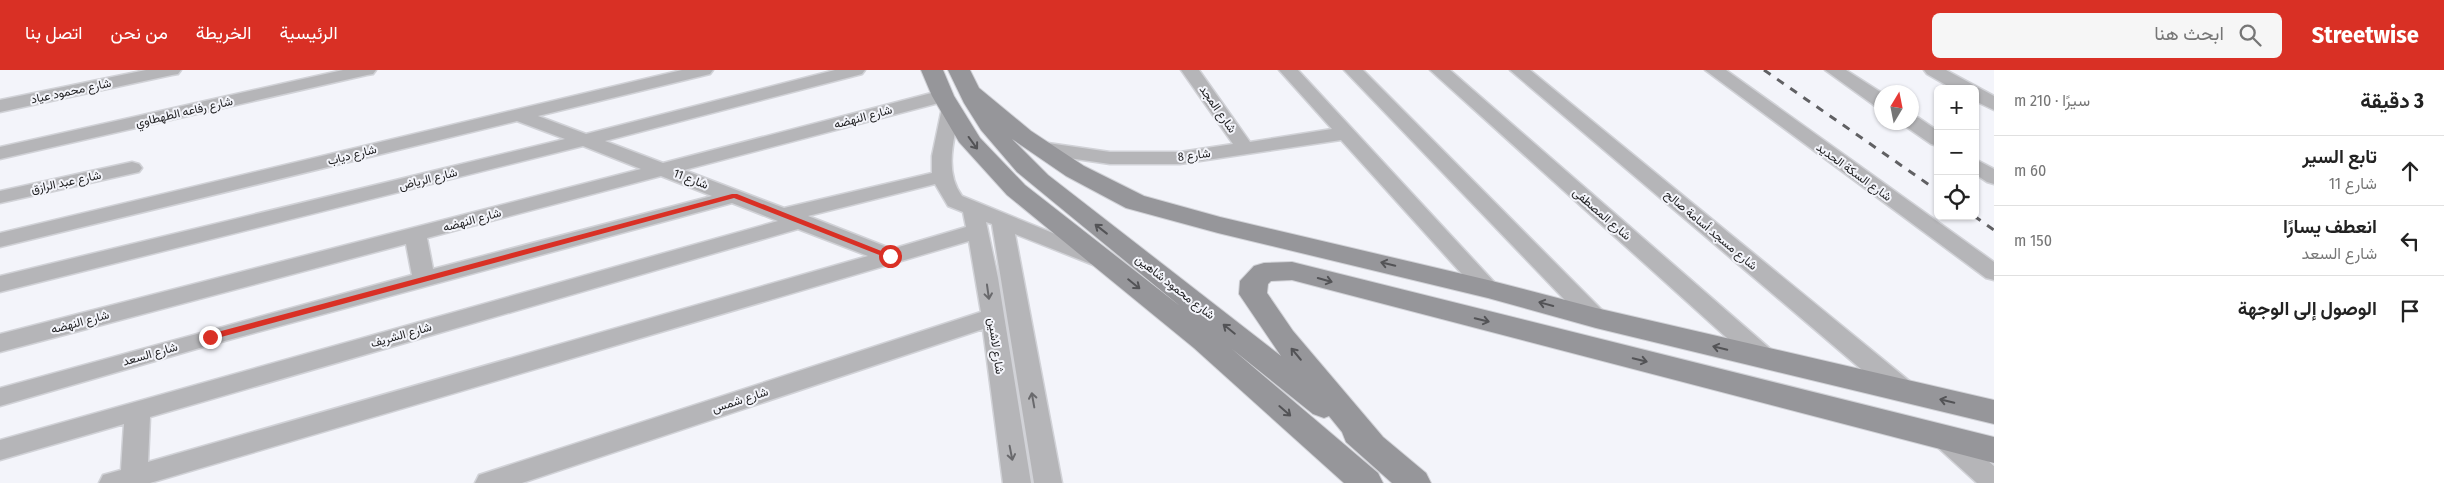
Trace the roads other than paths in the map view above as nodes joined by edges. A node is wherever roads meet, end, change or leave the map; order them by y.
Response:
1 (172, 70) edge
2 (368, 70) edge
3 (704, 70) edge
4 (856, 70) edge
5 (932, 70) edge
6 (1190, 70) edge
7 (1288, 70) edge
8 (1353, 70) edge
9 (1439, 70) edge
10 (1518, 70) edge
11 (1714, 70) edge
12 (1834, 70) edge
13 (1934, 70) edge
14 (309, 76) edge
15 (1960, 85) edge
16 (956, 91) edge
17 (1979, 95) edge
18 (1874, 97) edge
19 (1994, 104) edge
20 (0, 106) edge
21 (519, 115) junction
22 (1919, 127) edge
23 (1346, 134) junction
24 (1934, 137) edge
25 (585, 140) junction
26 (1041, 148) junction
27 (1245, 148) junction
28 (0, 153) edge
29 (132, 168) dead end
30 (1979, 168) edge
31 (664, 169) junction
32 (940, 177) junction
33 (1994, 178) edge
34 (735, 196) junction
35 (0, 197) edge
36 (793, 218) junction
37 (976, 220) junction
38 (1002, 221) junction
39 (415, 234) junction
40 (0, 240) edge
41 (983, 254) junction
42 (1008, 254) junction
43 (890, 256) junction
44 (1109, 264) junction
45 (1994, 273) edge
46 (424, 279) junction
47 (0, 284) edge
48 (1488, 289) junction
49 (992, 317) junction
50 (1596, 318) junction
51 (0, 343) edge
52 (1766, 359) junction
53 (1904, 391) junction
54 (0, 397) edge
55 (138, 410) junction
56 (1994, 412) edge
57 (1943, 437) junction
58 (1371, 445) junction
59 (0, 450) edge
60 (1994, 450) edge
61 (123, 480) edge
62 (1994, 482) edge
63 (489, 483) edge
64 (1017, 483) edge
65 (1048, 483) edge
66 (1366, 483) edge
67 (1414, 483) edge

1 - 20 street, شارع محمود عياد
2 - 14 street, شارع رفاعه الطهطاوي
3 - 21 street, شارع دياب
4 - 25 street, شارع الرياض
5 - 16 street, شارع محمود شاهين
6 - 27 street, شارع المجد
7 - 23 street
8 - 50 street
9 - 52 street, شارع المصطفى
10 - 53 street, شارع مسجد أسامة صالح
11 - 45 street, شارع السكة الحديد
12 - 18 street
13 - 15 street
14 - 28 street, شارع رفاعه الطهطاوي
16 - 26 street
16 - 31 street, شارع النهضه
16 - 32 street
16 -> 44 street, شارع محمود شاهين
58 -> 16 street, شارع محمود شاهين
17 - 19 street
21 - 25 street, شارع 11
21 - 40 street, شارع دياب
22 - 24 street
23 - 27 street, شارع 8
23 - 48 street
25 - 31 street, شارع 11
25 - 47 street, شارع الرياض
26 - 27 street, شارع 8
48 -> 26 street
29 - 35 street, شارع عبد الرازق
30 - 33 street
31 - 34 street, شارع 11
31 - 39 street, شارع النهضه
32 - 36 street, شارع الشريف
32 - 37 street
34 - 36 street, شارع 11
34 - 46 street, شارع السعد
36 - 43 street, شارع 11
36 - 55 street, شارع الشريف
37 - 38 street
37 - 41 street, شارع لاشين
37 - 43 street
38 - 42 street
38 - 44 street
39 - 46 street
39 - 51 street, شارع النهضه
41 - 42 street
41 -> 49 street, شارع لاشين
65 -> 42 street
43 - 61 street
44 -> 66 street, شارع محمود شاهين
46 - 54 street, شارع السعد
50 -> 48 street
49 - 63 street, شارع شمس
49 -> 64 street, شارع لاشين
52 -> 50 street
52 - 53 street
56 -> 53 street
55 - 59 street, شارع الشريف
55 - 61 street
58 -> 57 street
57 - 60 street
57 - 62 street
58 - 67 street, شارع محمود شاهين

